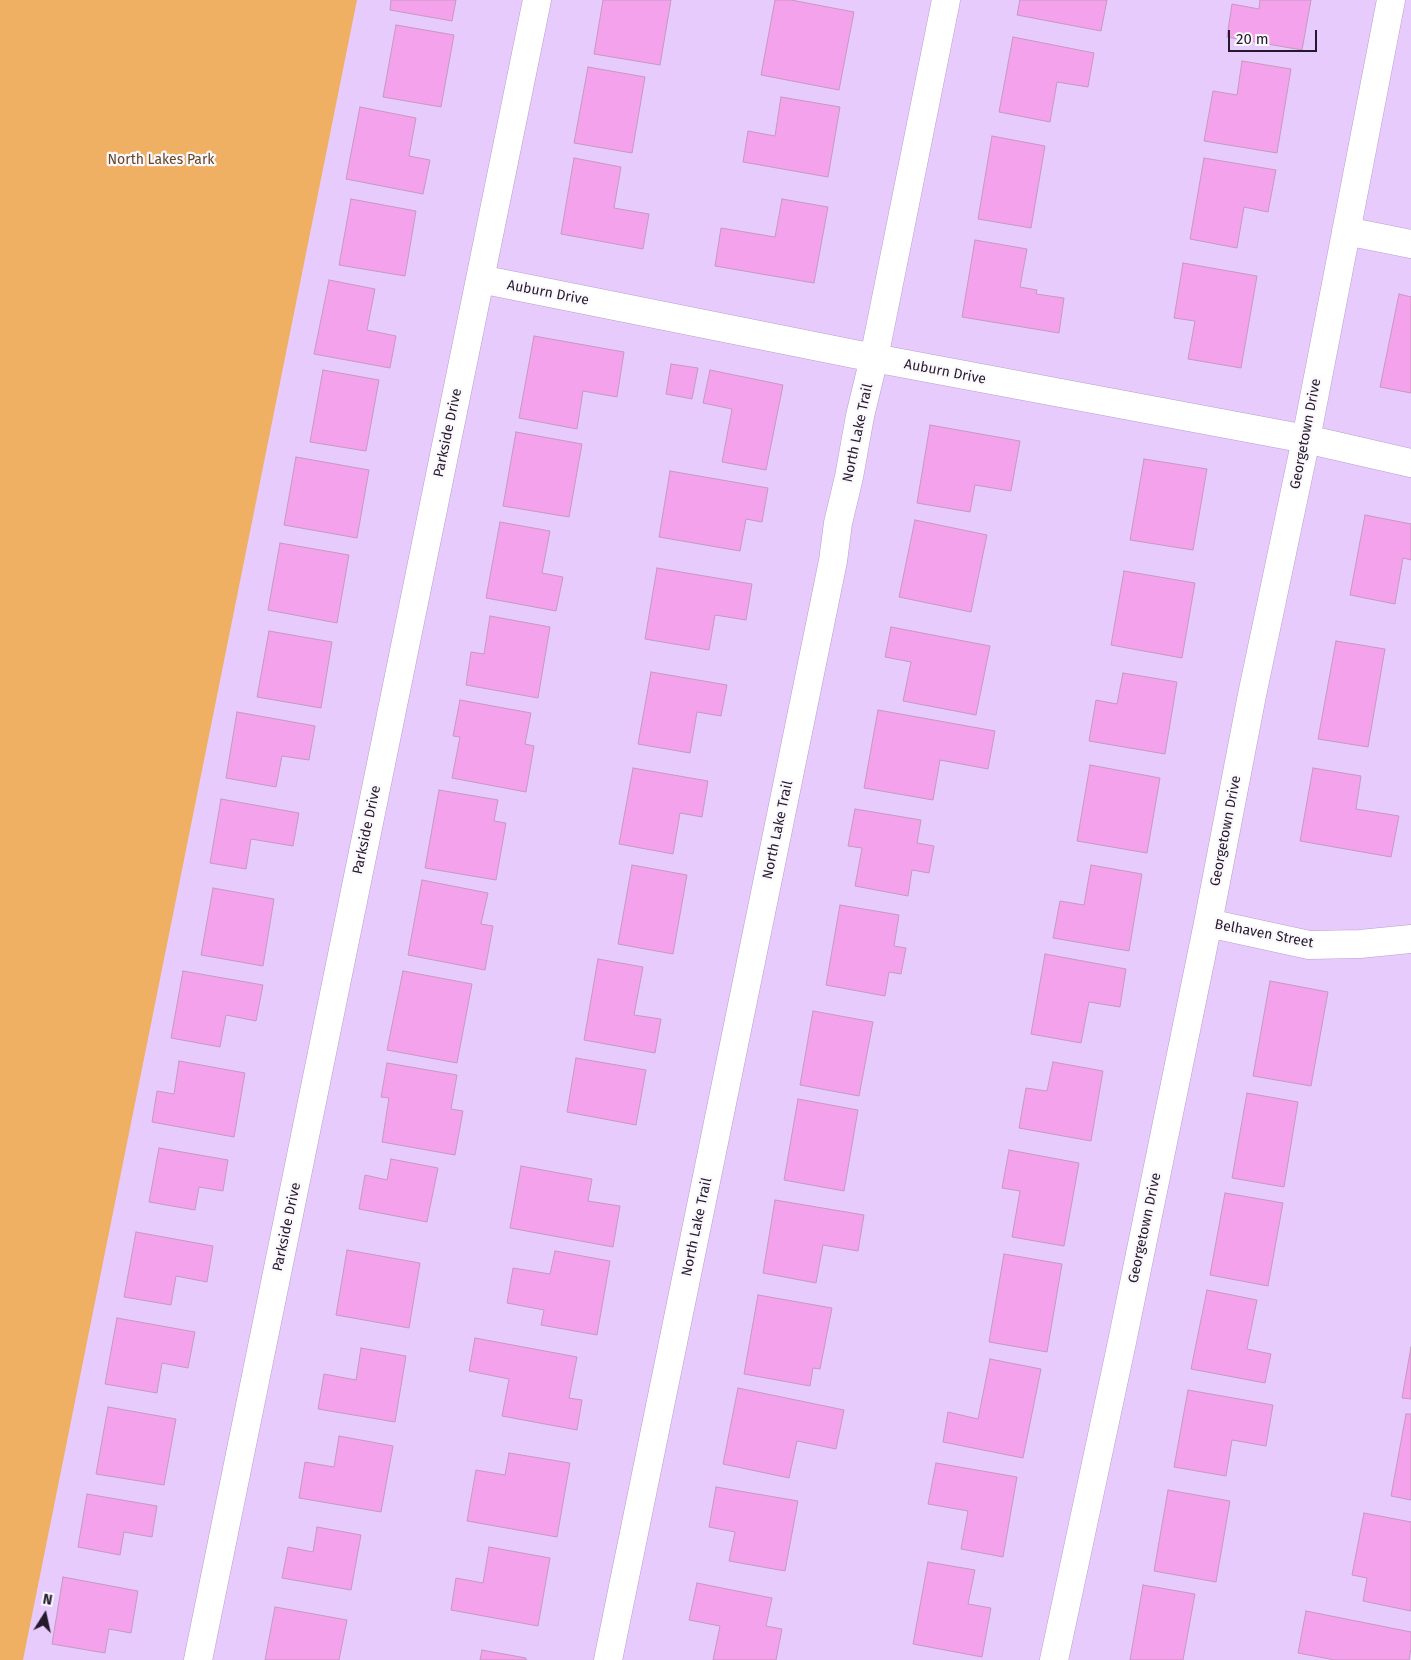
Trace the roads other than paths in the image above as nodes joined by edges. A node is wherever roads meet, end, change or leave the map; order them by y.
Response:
1 (537, 0) edge
2 (946, 0) edge
3 (1391, 0) edge
4 (1346, 231) junction
5 (1411, 244) edge
6 (480, 279) junction
7 (874, 358) junction
8 (1306, 439) junction
9 (1411, 463) edge
10 (1208, 923) junction
11 (1411, 939) edge
12 (198, 1660) edge
13 (608, 1660) edge
14 (1054, 1660) edge

1 - 6 street, Parkside Drive
2 - 7 street, North Lake Trail
3 - 4 street, Georgetown Drive
4 - 5 street
4 - 8 street, Georgetown Drive
6 - 7 street, Auburn Drive
6 - 12 street, Parkside Drive
7 - 8 street, Auburn Drive
7 - 13 street, North Lake Trail
8 - 9 street, Auburn Drive
8 - 10 street, Georgetown Drive
10 - 11 street, Belhaven Street
10 - 14 street, Georgetown Drive

